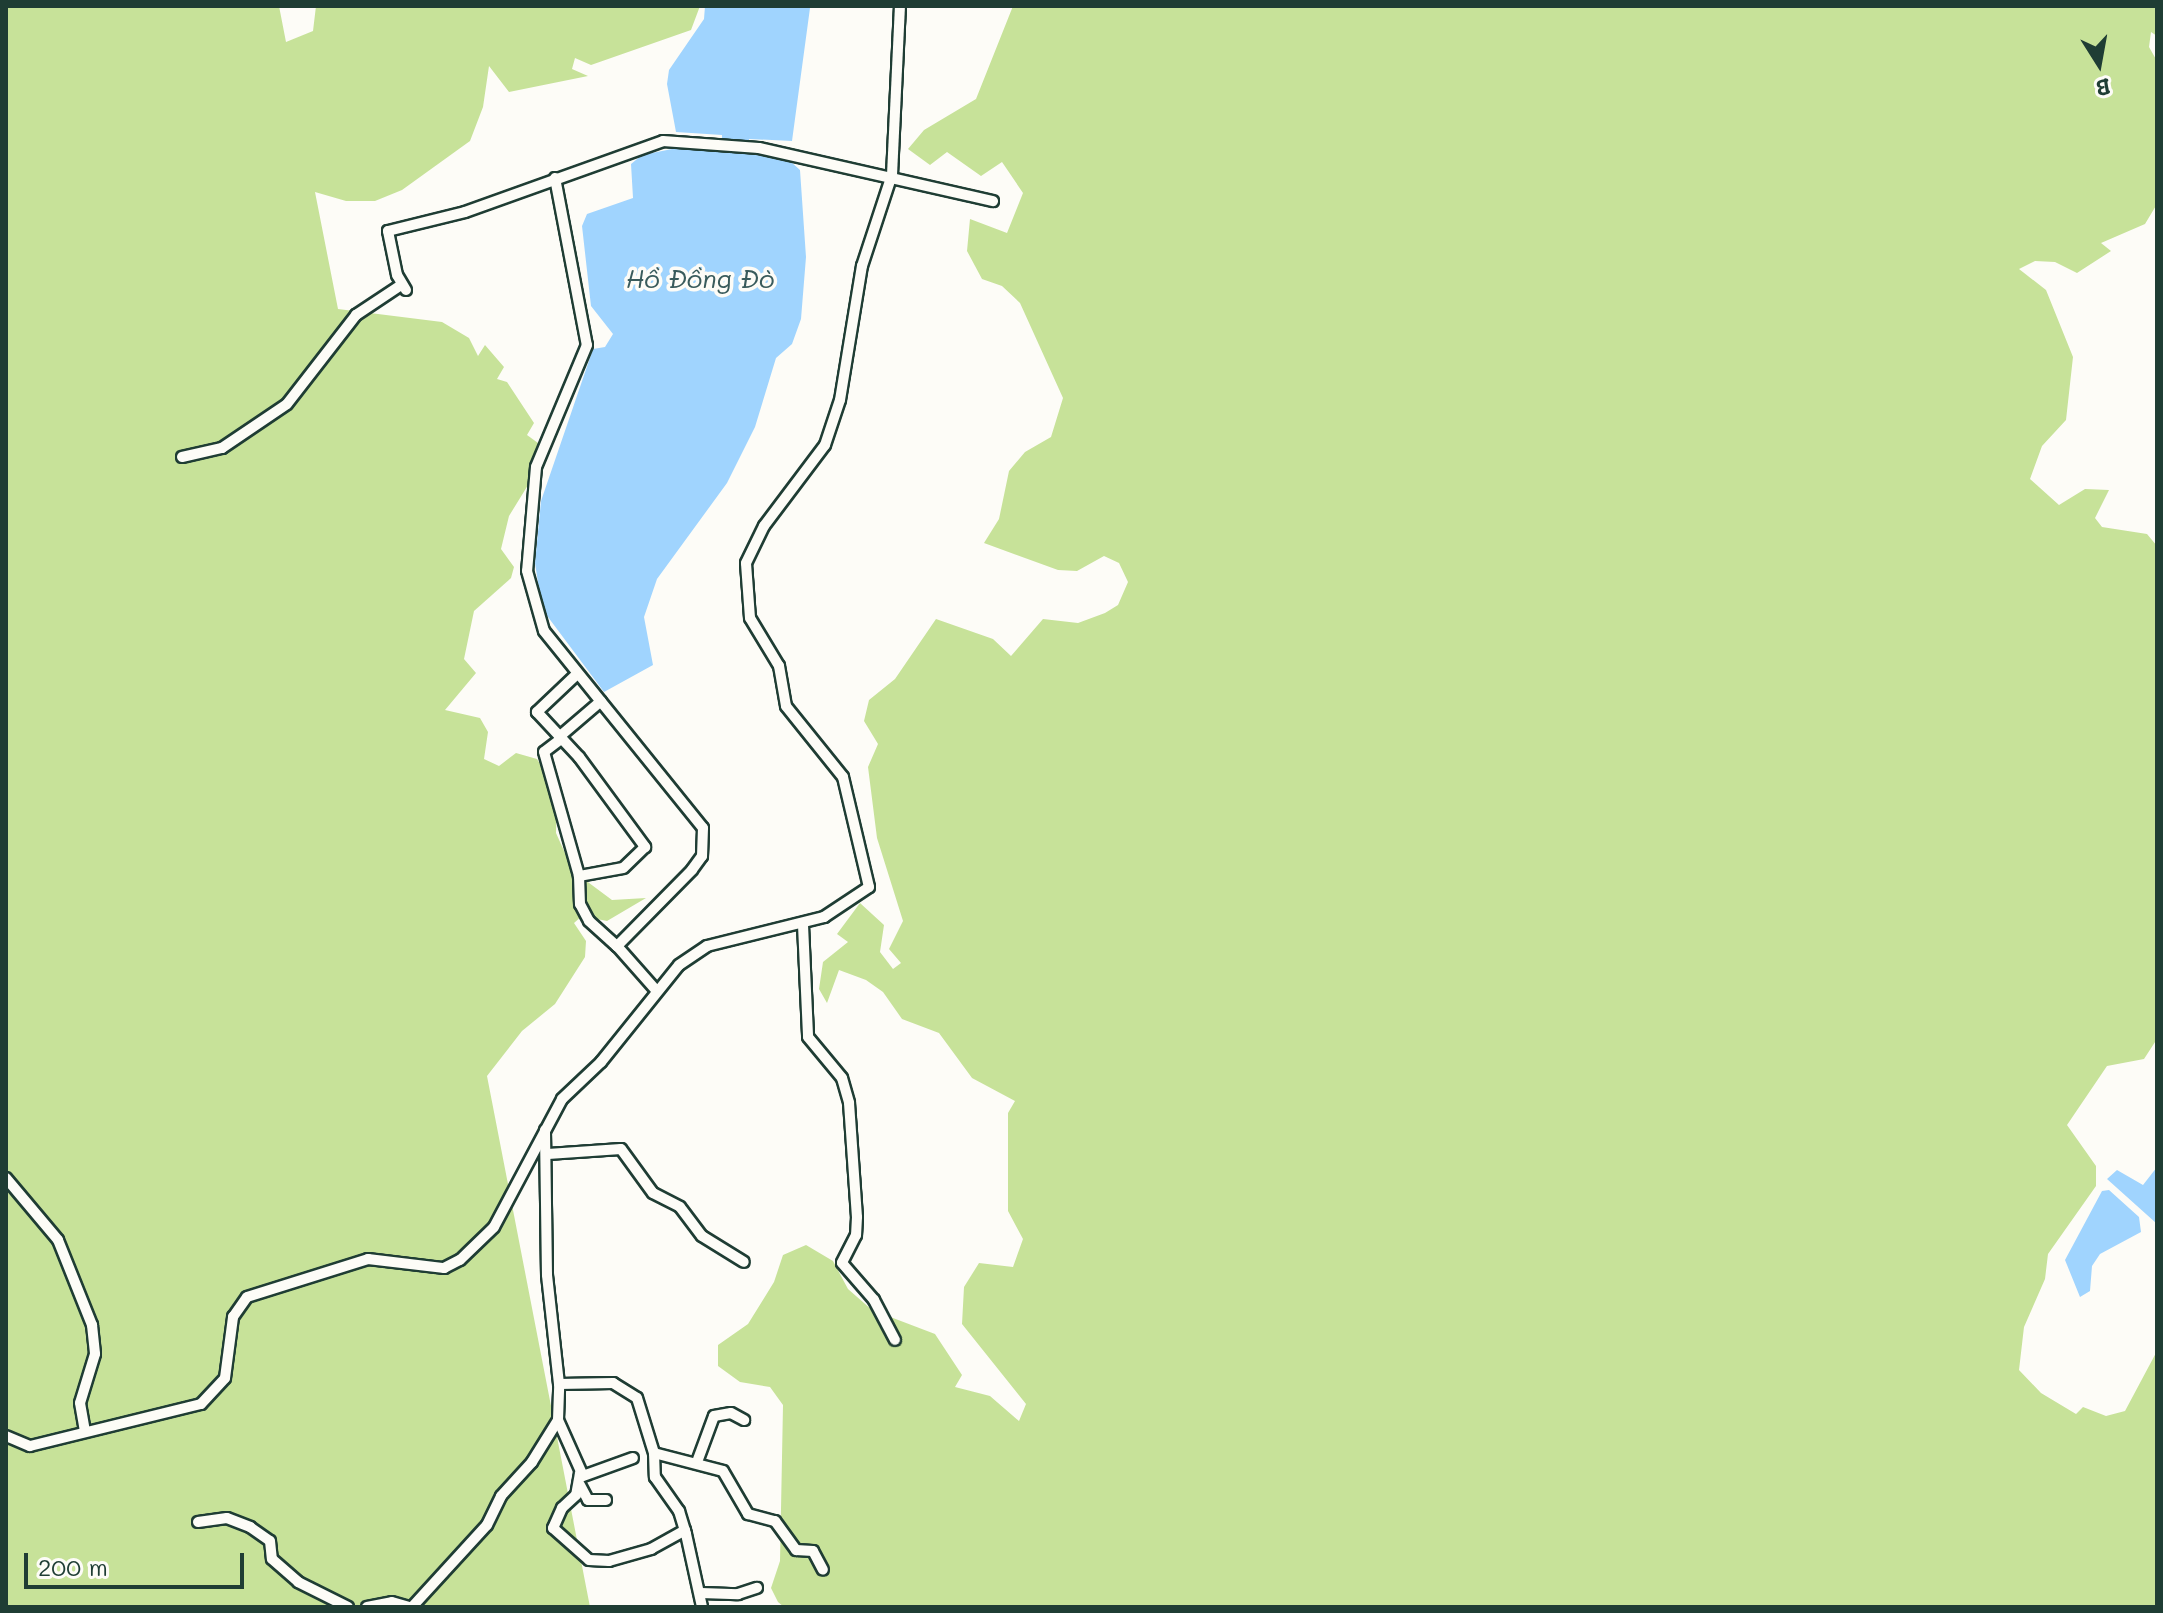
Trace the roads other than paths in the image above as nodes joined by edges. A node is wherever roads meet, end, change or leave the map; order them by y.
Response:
1 (900, 6) edge
2 (892, 175) junction
3 (555, 178) junction
4 (993, 201) dead end
5 (182, 457) dead end
6 (576, 675) junction
7 (601, 701) junction
8 (560, 738) junction
9 (579, 876) junction
10 (803, 925) junction
11 (617, 946) junction
12 (655, 989) junction
13 (545, 1129) junction
14 (548, 1154) junction
15 (6, 1178) edge
16 (744, 1262) dead end
17 (895, 1340) dead end
18 (559, 1384) junction
19 (558, 1420) junction
20 (744, 1420) dead end
21 (85, 1432) junction
22 (6, 1436) edge
23 (654, 1453) junction
24 (633, 1458) dead end
25 (697, 1462) junction
26 (580, 1479) junction
27 (606, 1500) dead end
28 (198, 1522) dead end
29 (685, 1530) junction
30 (823, 1570) dead end
31 (757, 1588) dead end
32 (701, 1593) junction
33 (348, 1607) edge
34 (367, 1607) edge
35 (410, 1607) edge
36 (702, 1607) edge

1 - 2 street
2 - 3 street
2 - 4 street
2 - 10 street
3 - 5 street
3 - 6 street
6 - 7 street
6 - 8 street
7 - 8 street
7 - 11 street
8 - 9 street
8 - 9 street
9 - 11 street
10 - 12 street
10 - 17 street
11 - 12 street
12 - 13 street
13 - 14 street
13 - 21 street
14 - 16 street
14 - 18 street
15 - 21 street
18 - 19 street
18 - 23 street
19 - 26 street
19 - 35 street
20 - 25 street
21 - 22 street
23 - 25 street
23 - 29 street
24 - 26 street
25 - 30 street
26 - 27 street
26 - 29 street
28 - 33 street
29 - 32 street
31 - 32 street
32 - 36 street
34 - 35 street

